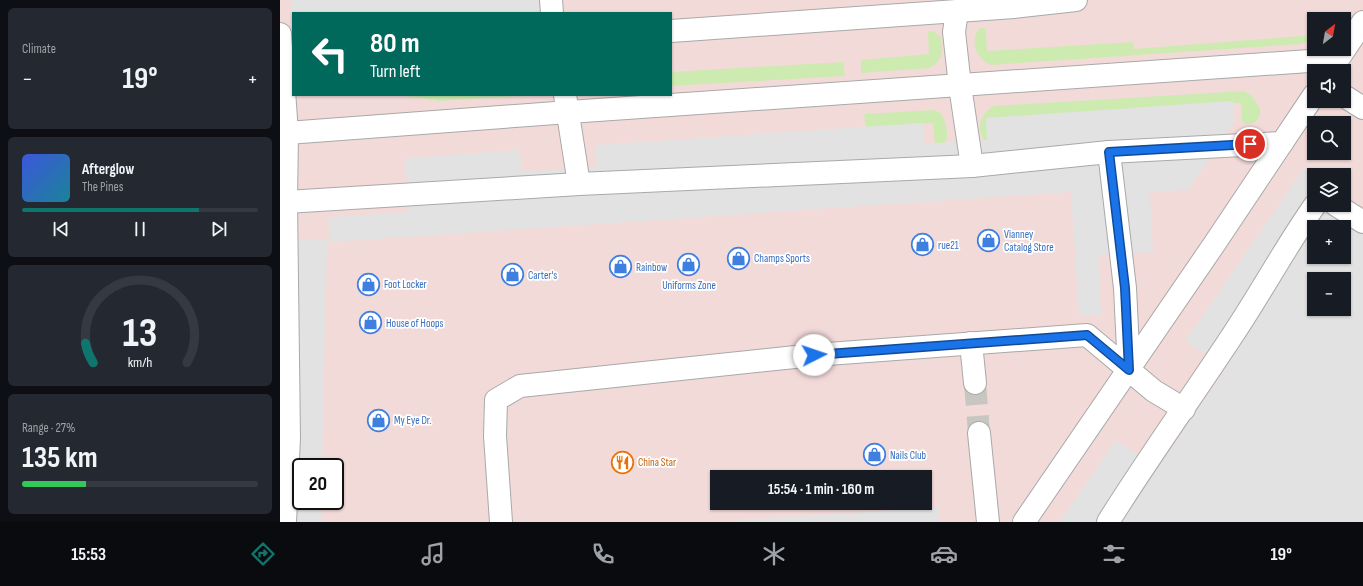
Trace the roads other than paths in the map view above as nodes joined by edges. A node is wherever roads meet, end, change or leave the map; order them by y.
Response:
1 (552, 0) edge
2 (1076, 0) edge
3 (957, 11) junction
4 (552, 12) edge
5 (1363, 22) edge
6 (672, 31) edge
7 (285, 42) edge
8 (1335, 64) edge
9 (1307, 67) edge
10 (960, 86) junction
11 (1351, 100) edge
12 (567, 104) edge
13 (1307, 106) edge
14 (1363, 108) edge
15 (282, 135) edge
16 (1282, 143) junction
17 (1109, 152) junction
18 (972, 166) junction
19 (579, 184) junction
20 (286, 202) junction
21 (1311, 212) edge
22 (1347, 212) edge
23 (1363, 222) edge
24 (971, 343) junction
25 (1129, 370) junction
26 (975, 383) tunnel mouth
27 (1184, 409) junction
28 (979, 433) tunnel mouth
29 (285, 438) edge
30 (285, 522) edge
31 (501, 522) edge
32 (988, 522) edge
33 (1024, 522) edge
34 (1108, 522) edge

1 - 4 lane
2 - 3 lane
3 - 6 lane
3 - 10 lane
5 - 8 lane
7 - 15 lane
9 - 10 lane
10 - 12 lane
10 - 18 lane
11 - 14 lane
12 - 15 lane
12 - 19 lane
13 - 16 lane
15 - 20 lane
16 - 17 lane
16 - 25 lane
17 - 18 lane
17 - 25 lane
18 - 19 lane
19 - 20 lane
20 - 29 lane
21 - 27 lane
22 - 23 lane
24 - 25 lane
24 - 26 lane
24 - 31 lane
25 - 27 lane
25 - 33 lane
27 - 34 lane
28 - 32 lane
29 - 30 lane

